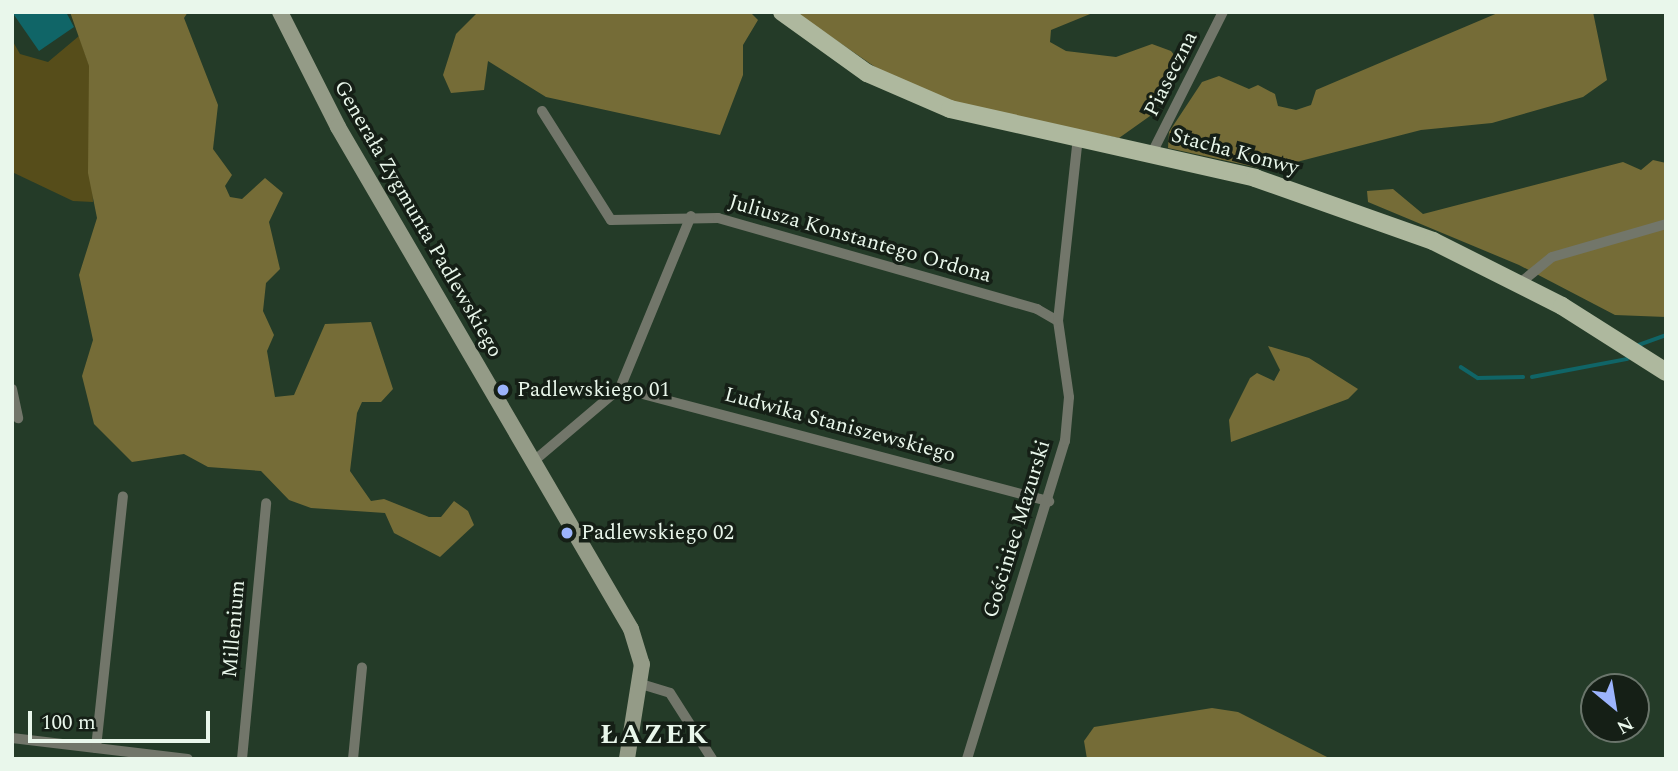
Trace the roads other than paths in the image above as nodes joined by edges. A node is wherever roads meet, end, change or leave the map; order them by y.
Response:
1 (280, 12) edge
2 (782, 12) edge
3 (1223, 12) edge
4 (542, 111) dead end
5 (1078, 138) junction
6 (1152, 153) junction
7 (691, 216) junction
8 (1666, 224) edge
9 (1520, 283) junction
10 (1058, 321) junction
11 (1666, 372) edge
12 (620, 388) junction
13 (12, 389) edge
14 (18, 418) dead end
15 (536, 460) junction
16 (123, 496) dead end
17 (1049, 501) junction
18 (266, 503) dead end
19 (362, 667) dead end
20 (641, 684) junction
21 (12, 738) edge
22 (96, 748) junction
23 (188, 759) edge
24 (242, 759) edge
25 (352, 759) edge
26 (627, 759) edge
27 (712, 759) edge
28 (967, 759) edge

1 - 15 street, Generała Zygmunta Padlewskiego
2 - 5 main road, Stacha Konwy
3 - 6 street, Piaseczna
4 - 7 street, Juliusza Konstantego Ordona
5 - 6 main road, Stacha Konwy
5 - 10 street, Gościniec Mazurski
6 - 9 main road, Stacha Konwy
7 - 10 street, Juliusza Konstantego Ordona
7 - 12 street
8 - 9 street
9 - 11 main road, Stacha Konwy
10 - 17 street, Gościniec Mazurski
12 - 15 street
12 - 17 street, Ludwika Staniszewskiego
13 - 14 street
15 - 20 street, Generała Zygmunta Padlewskiego
16 - 22 street
17 - 28 street, Gościniec Mazurski
18 - 24 street, Millenium
19 - 25 street
20 - 26 street
20 - 27 street
21 - 22 street
22 - 23 street

